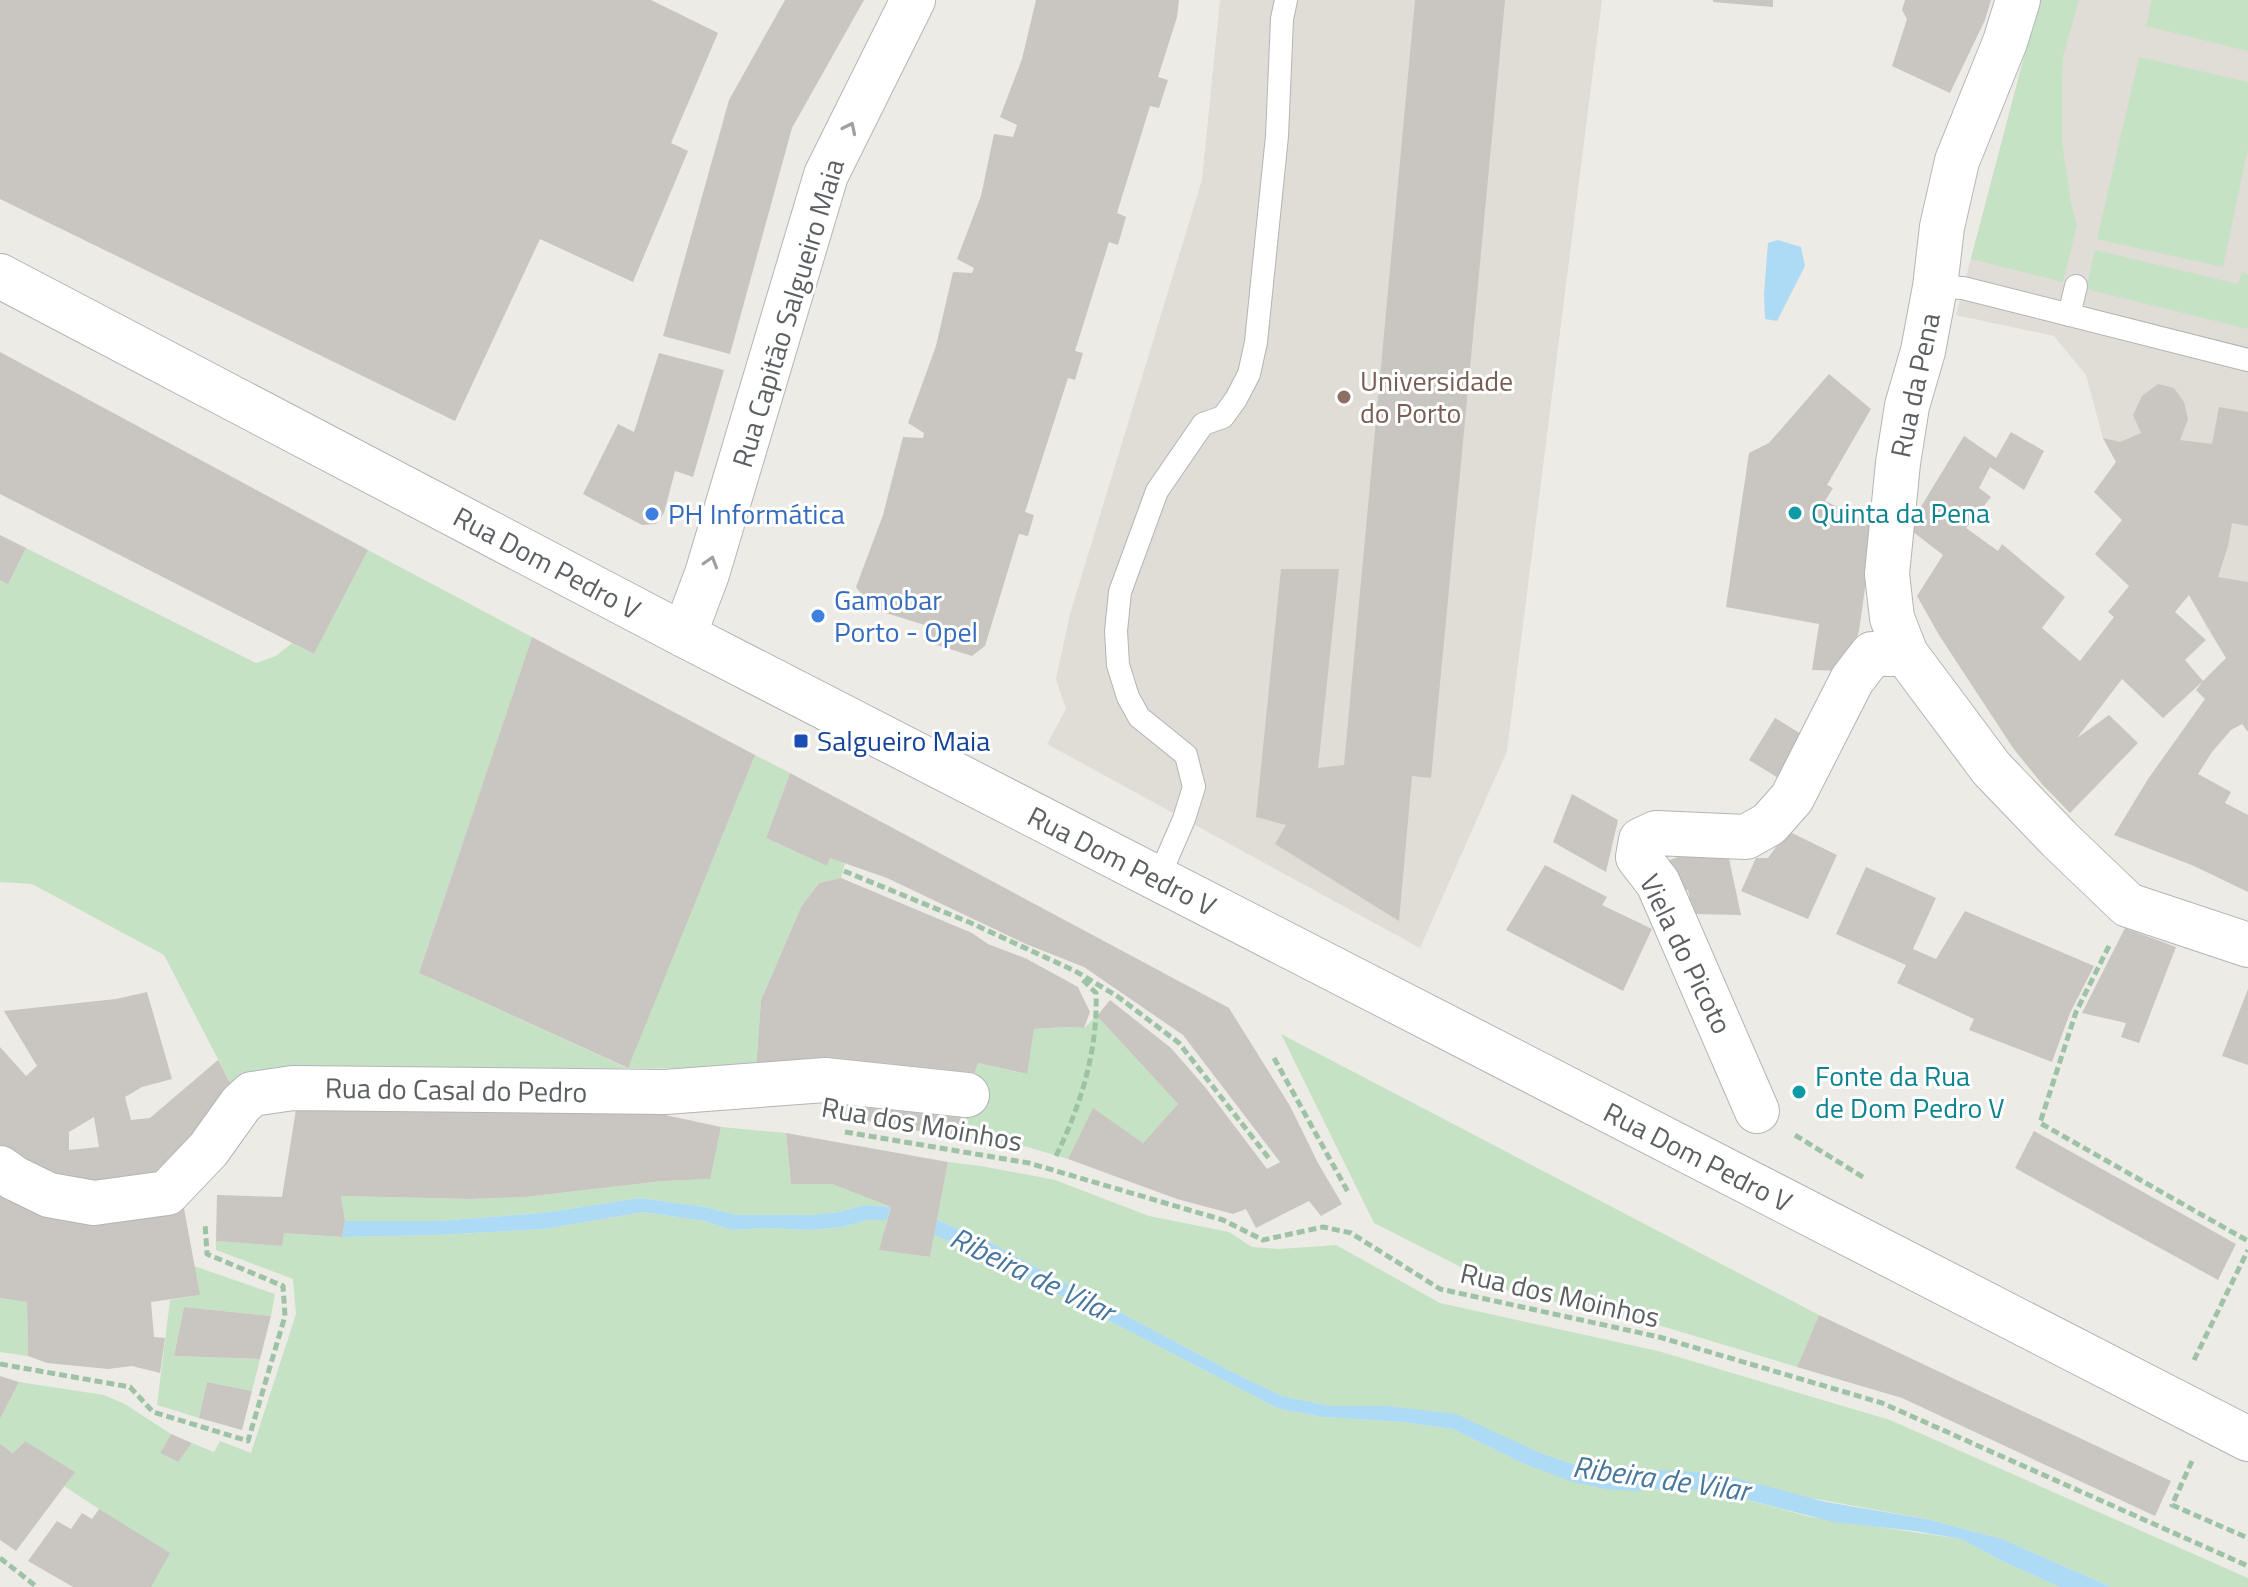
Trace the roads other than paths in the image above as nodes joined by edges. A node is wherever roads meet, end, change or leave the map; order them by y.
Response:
1 (913, 0) edge
2 (1286, 0) edge
3 (2018, 0) edge
4 (0, 276) edge
5 (2076, 286) dead end
6 (1935, 287) junction
7 (2069, 315) junction
8 (2248, 360) edge
9 (684, 635) junction
10 (1906, 654) junction
11 (1158, 879) junction
12 (2248, 945) edge
13 (967, 1095) dead end
14 (1757, 1111) road end
15 (0, 1168) edge
16 (2248, 1439) edge

9 -> 1 street, Rua Capitão Salgueiro Maia
2 - 11 lane
3 - 6 street, Rua da Pena
4 - 9 street, Rua Dom Pedro V
5 - 7 lane
6 - 7 lane
6 - 10 street, Rua da Pena
7 - 8 lane
9 - 11 street, Rua Dom Pedro V
10 - 12 street, Rua da Pena
10 - 14 street, Viela do Picoto
11 - 16 street, Rua Dom Pedro V
13 - 15 street, Rua do Casal do Pedro

